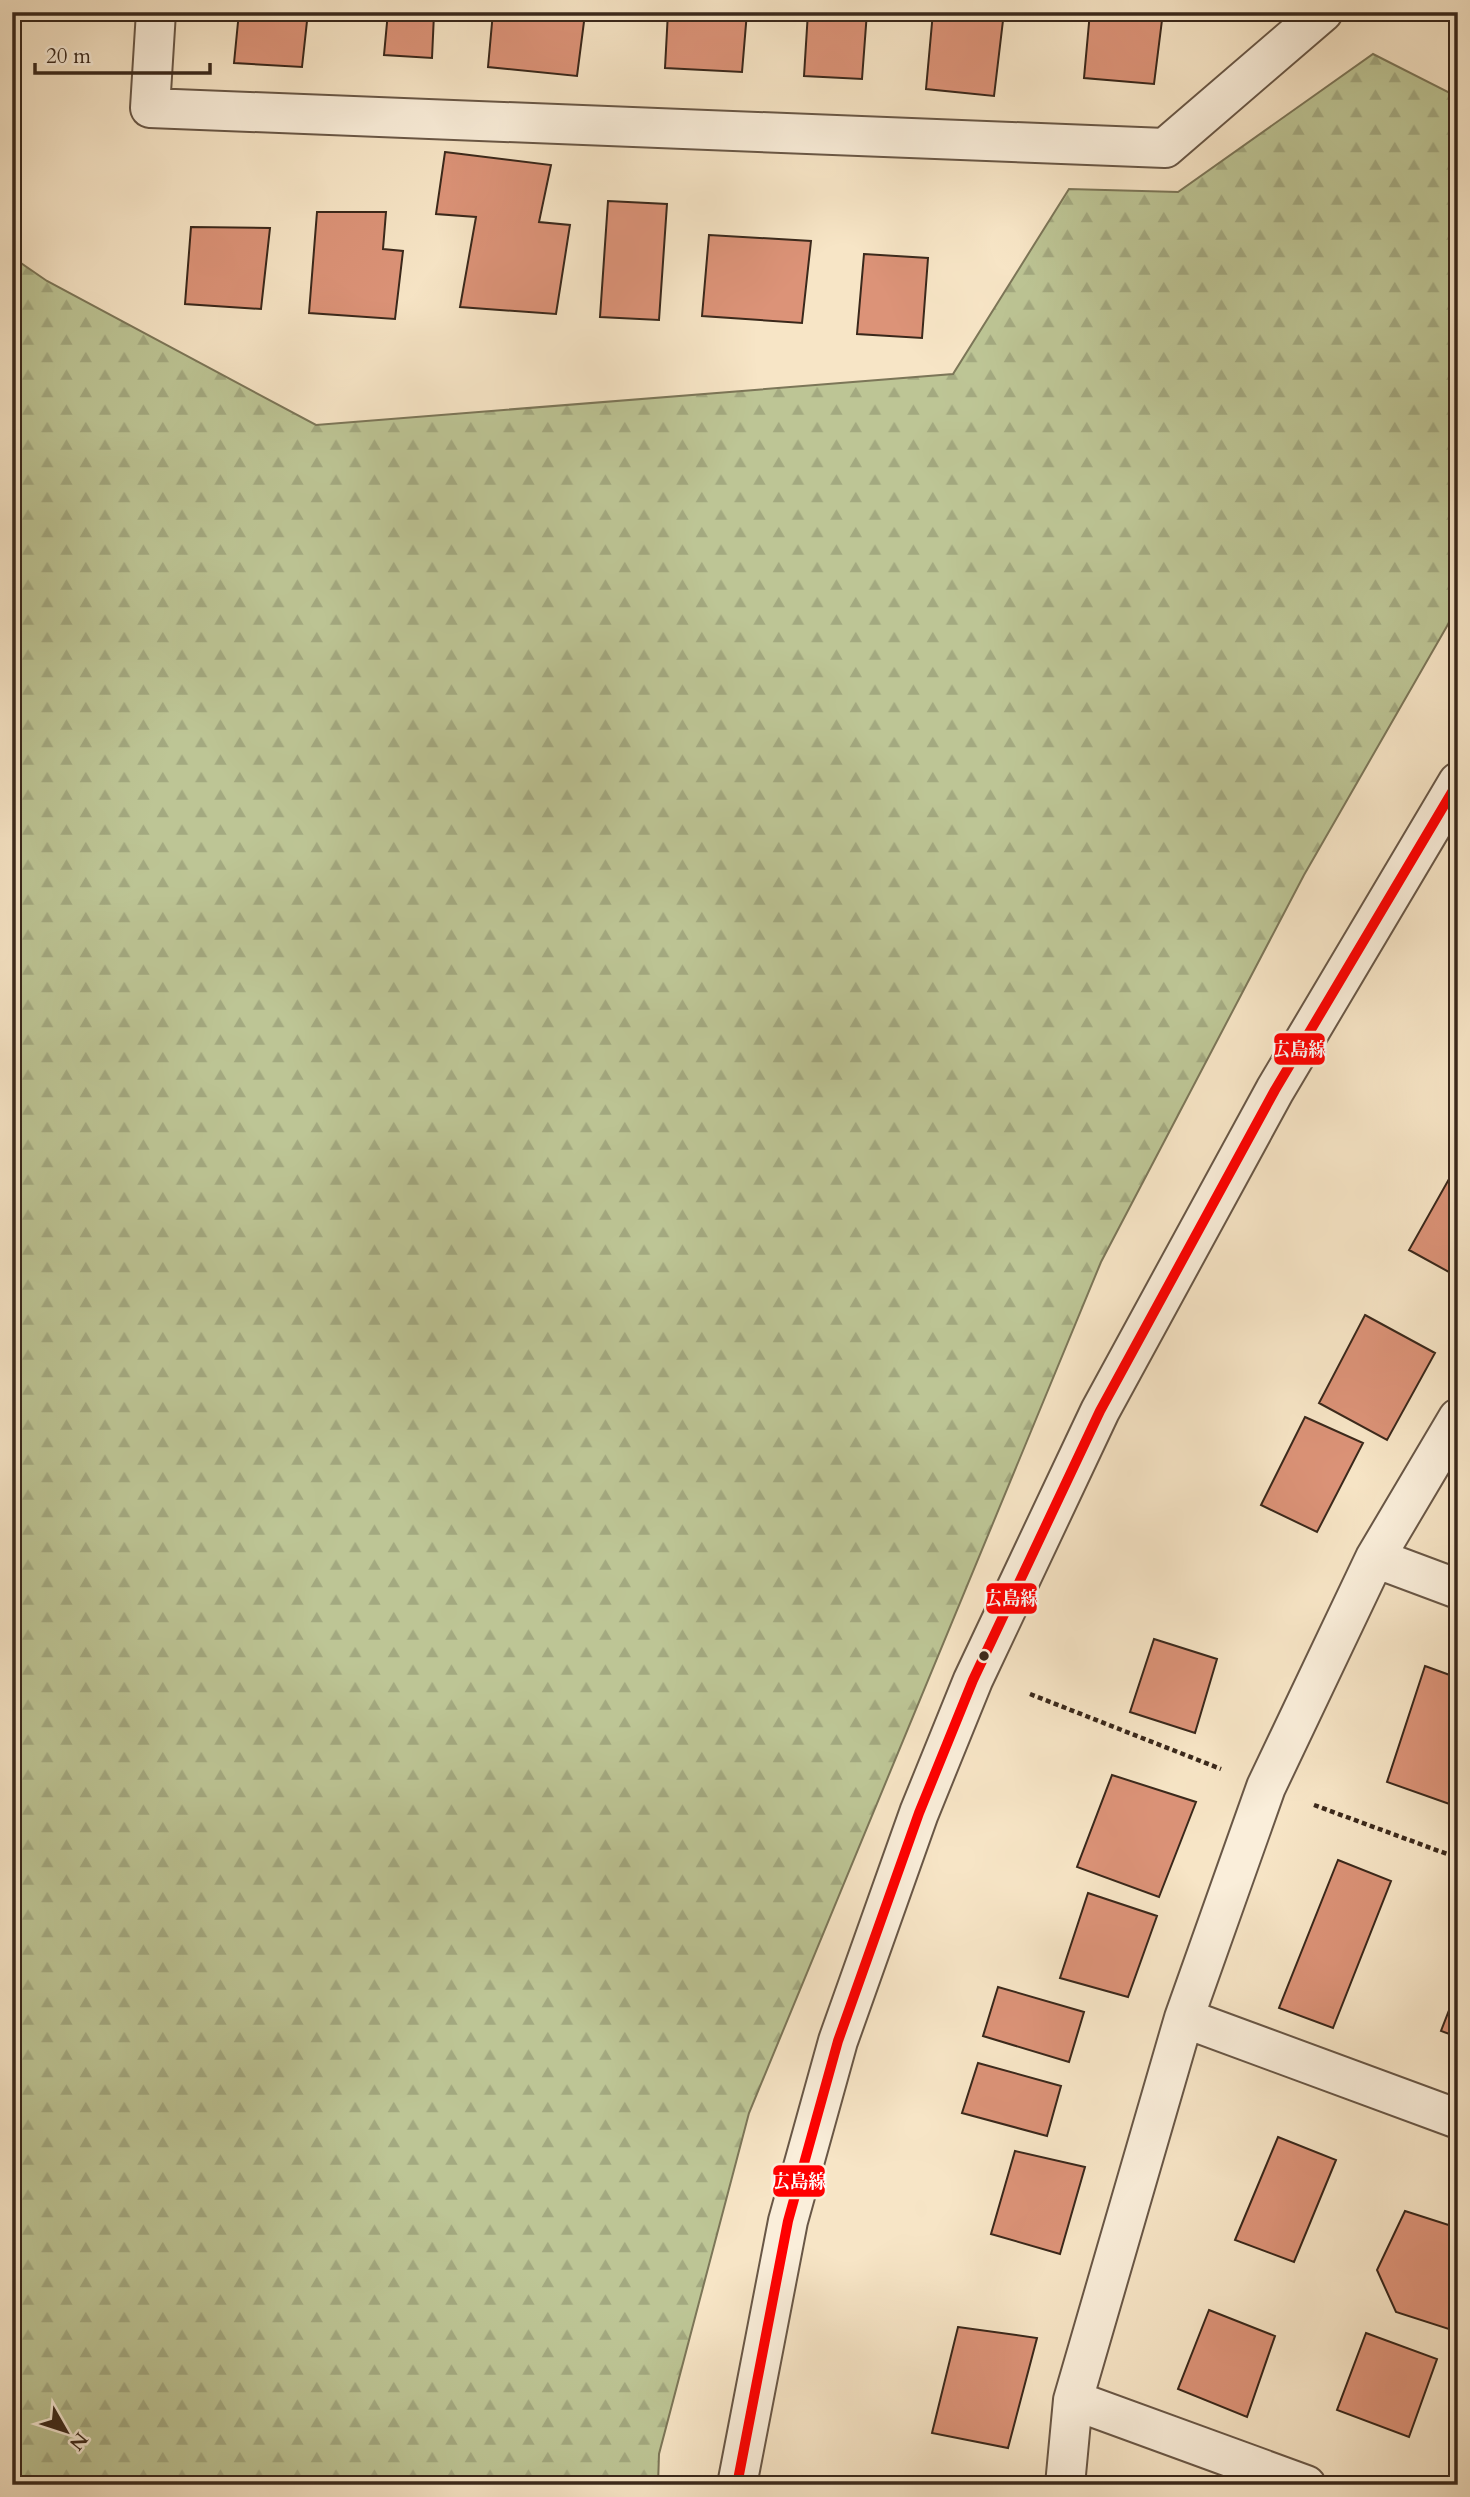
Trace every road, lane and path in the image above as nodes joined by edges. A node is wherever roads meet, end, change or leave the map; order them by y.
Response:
1 (156, 12) edge
2 (1323, 12) edge
3 (1458, 782) edge
4 (1458, 1418) edge
5 (1375, 1558) junction
6 (1458, 1589) edge
7 (1030, 1694) dead end
8 (1266, 1787) junction
9 (1458, 1858) edge
10 (1184, 2018) junction
11 (1458, 2119) edge
12 (1073, 2400) junction
13 (737, 2485) edge
14 (1065, 2485) edge
15 (1306, 2485) edge

1 - 2 street
3 - 13 street
4 - 5 street
5 - 6 street
5 - 8 street
7 - 8 path
8 - 9 path
8 - 10 street
10 - 11 street
10 - 12 street
12 - 14 street
12 - 15 street

